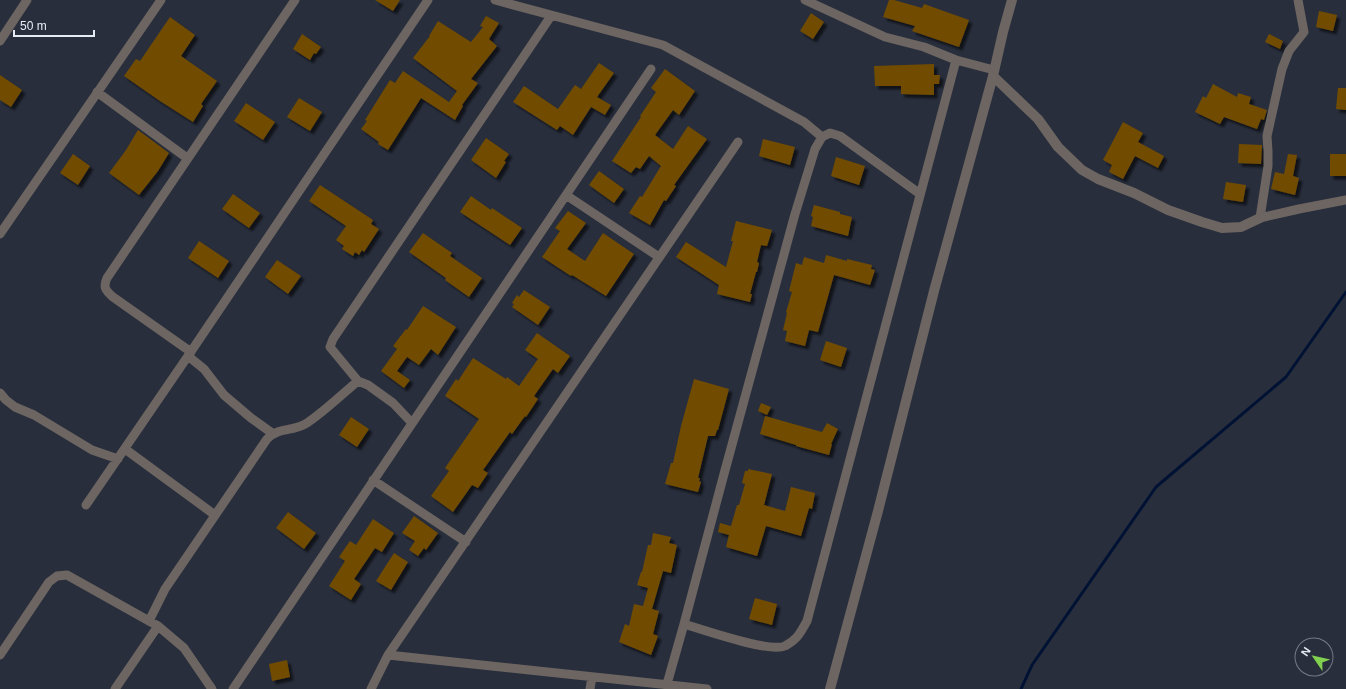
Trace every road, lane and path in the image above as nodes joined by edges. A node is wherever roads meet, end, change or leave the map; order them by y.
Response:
1 (27, 0) edge
2 (161, 0) edge
3 (295, 0) edge
4 (428, 0) edge
5 (495, 0) edge
6 (805, 0) edge
7 (1012, 0) edge
8 (1298, 0) edge
9 (552, 16) junction
10 (0, 41) edge
11 (956, 60) junction
12 (652, 69) dead end
13 (993, 73) junction
14 (98, 92) junction
15 (822, 137) junction
16 (738, 142) dead end
17 (187, 158) junction
18 (920, 194) junction
19 (566, 195) junction
20 (1346, 200) edge
21 (1260, 218) junction
22 (0, 234) edge
23 (659, 257) junction
24 (190, 354) junction
25 (358, 382) junction
26 (0, 393) edge
27 (412, 423) junction
28 (272, 434) junction
29 (125, 449) junction
30 (118, 459) junction
31 (373, 480) junction
32 (86, 505) dead end
33 (215, 515) junction
34 (466, 542) junction
35 (149, 621) junction
36 (684, 624) junction
37 (158, 626) junction
38 (0, 655) edge
39 (388, 655) junction
40 (592, 677) junction
41 (667, 684) junction
42 (115, 689) edge
43 (212, 689) edge
44 (232, 689) edge
45 (371, 689) edge
46 (590, 689) edge
47 (707, 689) edge
48 (830, 689) edge

1 - 10 street
2 - 14 street
3 - 17 street
4 - 24 street
5 - 9 street
6 - 11 street
7 - 13 street
8 - 21 street
9 - 15 street
9 - 25 street
11 - 13 street
11 - 18 street
12 - 19 street
13 - 21 street
13 - 48 street
14 - 17 street
14 - 22 street
15 - 18 street
15 - 36 street
16 - 23 street
17 - 24 street
18 - 36 street
19 - 23 street
19 - 27 street
20 - 21 street
23 - 34 street
24 - 28 street
24 - 29 street
25 - 27 street
25 - 28 street
26 - 30 street
27 - 31 street
28 - 33 street
29 - 30 street
29 - 33 street
30 - 32 street
31 - 34 street
31 - 44 street
33 - 35 street
34 - 39 street
35 - 37 street
35 - 38 street
36 - 41 street
37 - 42 street
37 - 43 street
39 - 40 street
39 - 45 street
40 - 41 street
40 - 46 street
41 - 47 street

